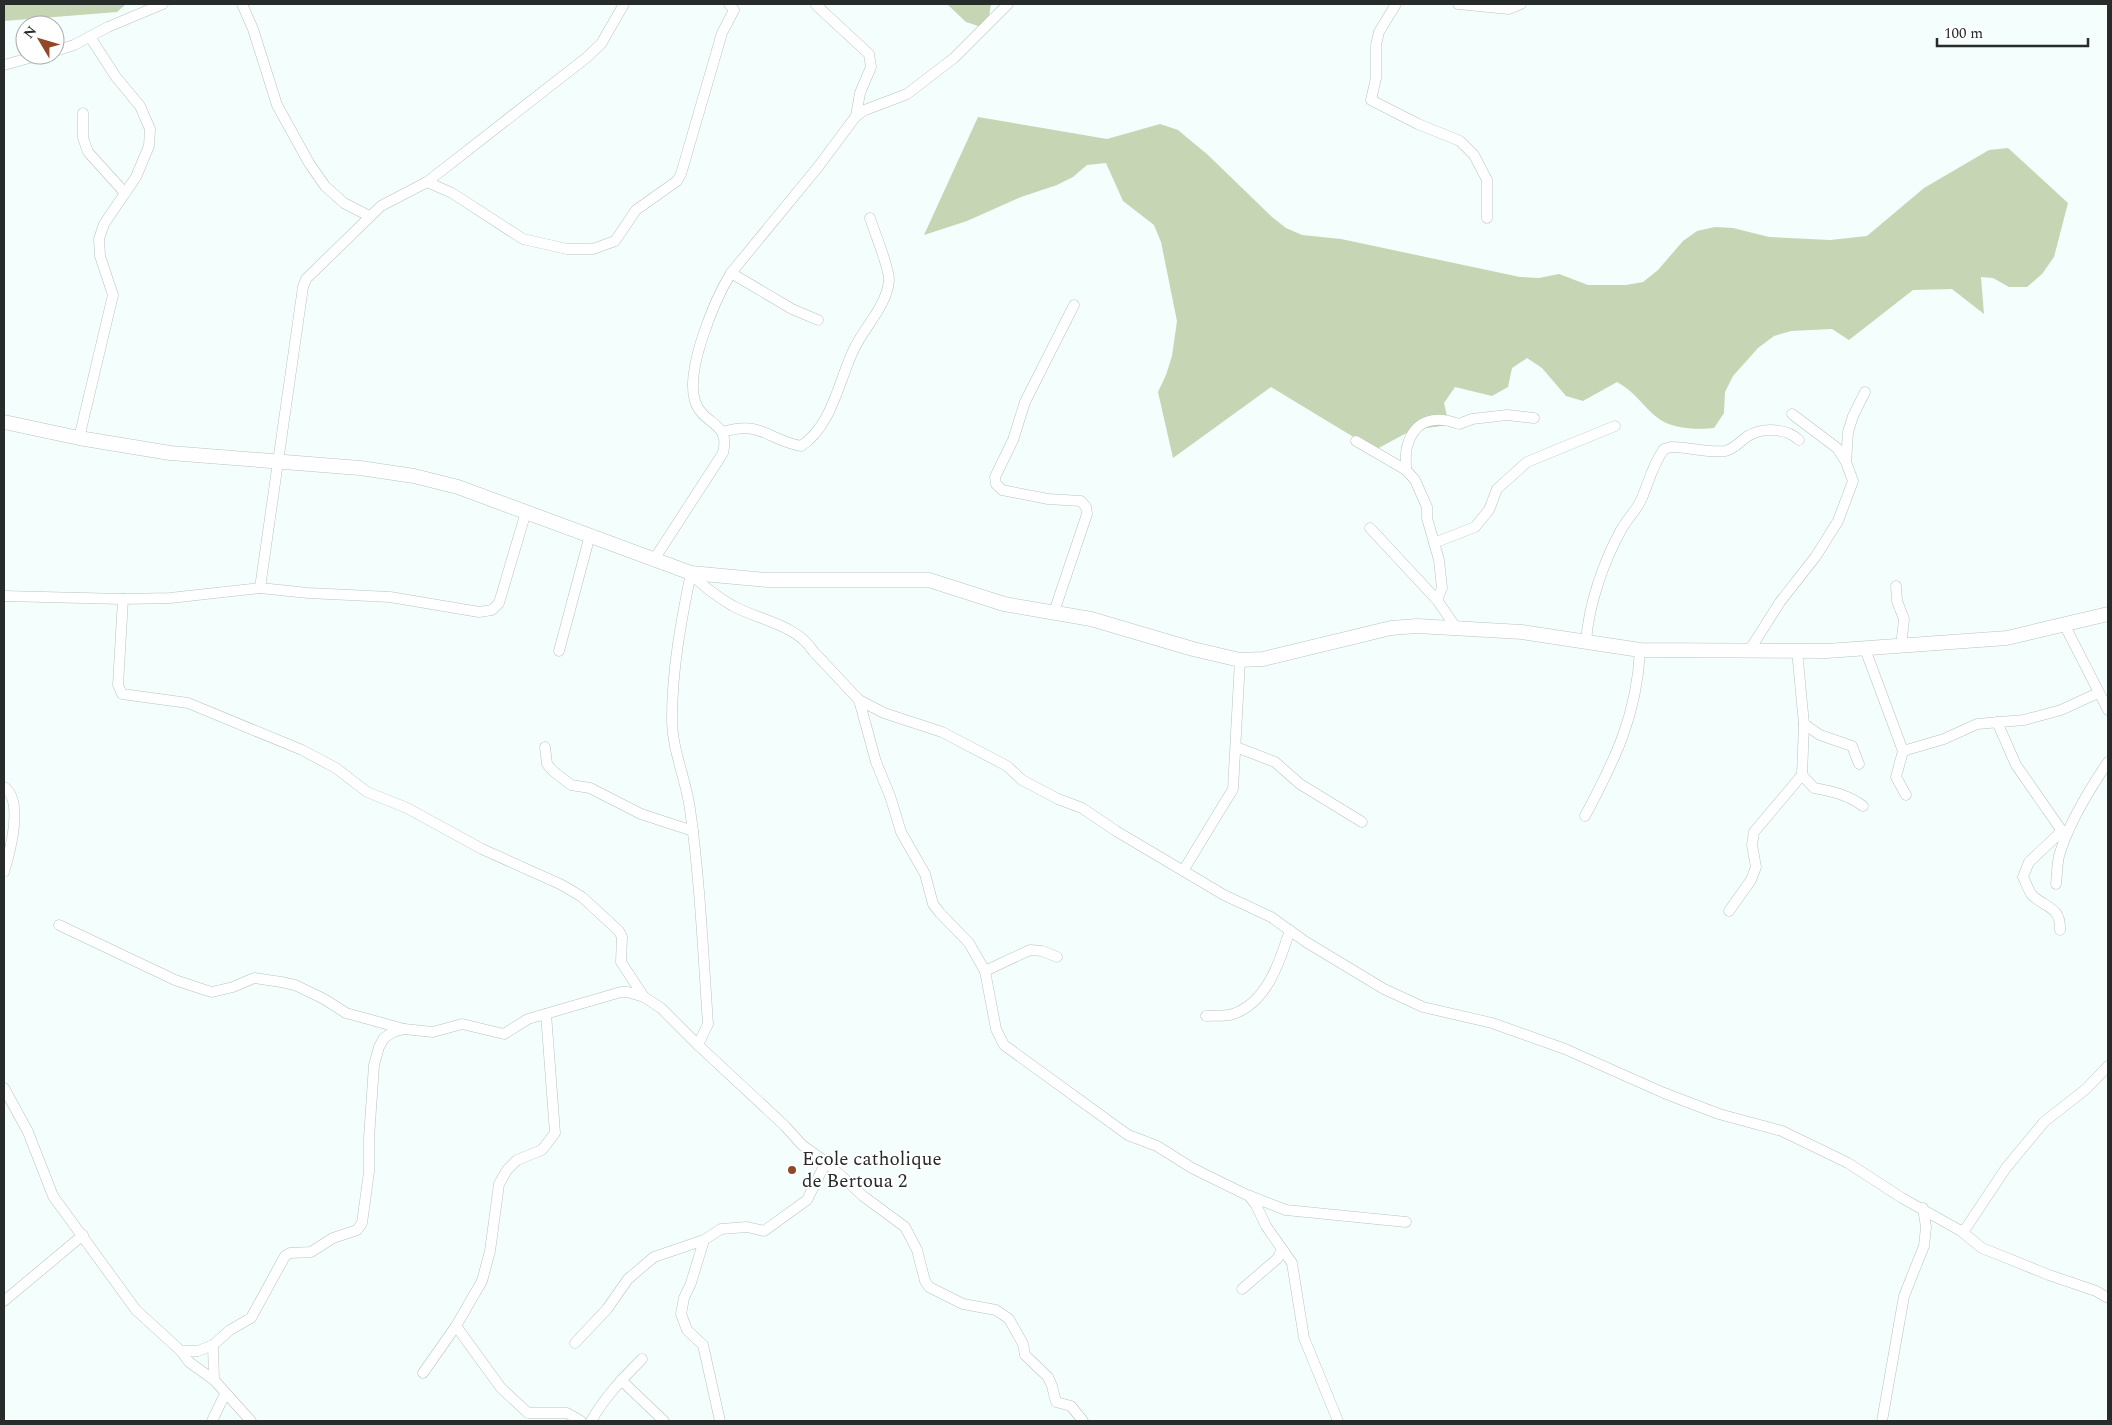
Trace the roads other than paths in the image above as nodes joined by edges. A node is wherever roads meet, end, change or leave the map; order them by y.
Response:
1 (163, 4) edge
2 (242, 4) edge
3 (624, 4) edge
4 (729, 4) edge
5 (1008, 4) edge
6 (1396, 4) edge
7 (1458, 4) edge
8 (1521, 4) edge
9 (816, 5) dead end
10 (90, 36) junction
11 (65, 48) edge
12 (83, 113) dead end
13 (856, 116) junction
14 (427, 182) junction
15 (125, 193) junction
16 (369, 216) junction
17 (870, 218) dead end
18 (1487, 218) dead end
19 (731, 273) junction
20 (1074, 305) dead end
21 (818, 320) dead end
22 (1865, 392) dead end
23 (1792, 414) dead end
24 (1534, 418) dead end
25 (4, 422) edge
26 (1615, 426) dead end
27 (724, 432) junction
28 (79, 438) junction
29 (1799, 440) dead end
30 (1356, 442) dead end
31 (1846, 462) junction
32 (278, 463) junction
33 (1406, 470) junction
34 (526, 512) junction
35 (1370, 528) dead end
36 (590, 535) junction
37 (1434, 544) junction
38 (655, 558) junction
39 (691, 573) junction
40 (1896, 586) dead end
41 (260, 588) junction
42 (4, 596) edge
43 (123, 599) junction
44 (1437, 600) junction
45 (1054, 612) junction
46 (2108, 614) edge
47 (2065, 626) junction
48 (1457, 629) junction
49 (1586, 641) junction
50 (1901, 647) junction
51 (1865, 649) junction
52 (1640, 650) junction
53 (559, 651) dead end
54 (1749, 651) junction
55 (1797, 651) junction
56 (1240, 660) junction
57 (2098, 693) junction
58 (859, 700) junction
59 (2108, 710) edge
60 (1997, 722) junction
61 (1804, 724) junction
62 (545, 747) dead end
63 (1236, 747) junction
64 (1903, 751) junction
65 (2108, 762) edge
66 (1859, 764) dead end
67 (1802, 775) junction
68 (4, 787) edge
69 (1906, 795) dead end
70 (1863, 806) dead end
71 (1585, 816) dead end
72 (1362, 822) dead end
73 (693, 831) junction
74 (1183, 871) junction
75 (4, 872) edge
76 (2056, 884) dead end
77 (1729, 910) dead end
78 (59, 925) dead end
79 (1290, 930) junction
80 (2060, 930) dead end
81 (1057, 957) dead end
82 (985, 971) junction
83 (644, 997) junction
84 (546, 1014) junction
85 (1206, 1016) dead end
86 (404, 1029) junction
87 (698, 1045) junction
88 (2108, 1066) edge
89 (4, 1088) edge
90 (826, 1162) junction
91 (1249, 1196) junction
92 (1923, 1208) junction
93 (1406, 1222) dead end
94 (1961, 1231) junction
95 (83, 1235) junction
96 (704, 1240) junction
97 (1282, 1250) junction
98 (1242, 1289) dead end
99 (2108, 1298) edge
100 (4, 1302) edge
101 (456, 1326) junction
102 (575, 1343) dead end
103 (212, 1345) junction
104 (181, 1351) junction
105 (642, 1359) dead end
106 (423, 1373) dead end
107 (214, 1380) junction
108 (620, 1380) junction
109 (225, 1394) junction
110 (1333, 1419) edge
111 (212, 1421) edge
112 (251, 1421) edge
113 (581, 1421) edge
114 (591, 1421) edge
115 (664, 1421) edge
116 (720, 1421) edge
117 (1083, 1421) edge
118 (1882, 1421) edge

1 - 10 street
2 - 16 street
3 - 14 street
4 - 14 street
5 - 13 street
6 - 18 street
7 - 8 street
9 - 13 street
10 - 11 street
10 - 15 street
12 - 15 street
13 - 19 street
14 - 16 street
15 - 28 street
16 - 32 street
17 - 27 street
19 - 21 street
19 - 27 street
20 - 45 street
22 - 31 street
23 - 31 street
24 - 33 street
25 - 28 street
26 - 37 street
27 - 38 street
28 - 32 street
29 - 49 street
30 - 33 street
31 - 54 street
32 - 34 street
32 - 41 street
33 - 37 street
34 - 36 street
34 - 41 street
35 - 44 street
36 - 38 street
36 - 53 street
37 - 44 street
38 - 39 street
39 - 45 street
39 - 58 street
39 - 73 street
40 - 50 street
41 - 43 street
42 - 43 street
43 - 83 street
44 - 48 street
45 - 56 street
46 - 47 street
47 - 50 street
47 - 57 street
48 - 49 street
48 - 56 street
49 - 52 street
50 - 51 street
51 - 55 street
51 - 64 street
52 - 54 street
52 - 71 street
54 - 55 street
55 - 61 street
56 - 63 street
57 - 59 street
57 - 60 street
58 - 74 street
58 - 82 street
60 - 64 street
60 - 80 street
61 - 66 street
61 - 67 street
62 - 73 street
63 - 72 street
63 - 74 street
64 - 69 street
65 - 76 street
67 - 70 street
67 - 77 street
68 - 75 street
73 - 87 street
74 - 79 street
78 - 86 street
79 - 85 street
79 - 92 street
81 - 82 street
82 - 91 street
83 - 84 street
83 - 87 street
84 - 86 street
84 - 101 street
86 - 103 street
87 - 90 street
88 - 94 street
89 - 95 street
90 - 96 street
90 - 117 street
91 - 93 street
91 - 97 street
92 - 94 street
92 - 118 street
94 - 99 street
95 - 100 street
95 - 104 street
96 - 102 street
96 - 116 street
97 - 98 street
97 - 110 street
101 - 106 street
101 - 113 street
103 - 104 street
103 - 107 street
104 - 107 street
105 - 108 street
107 - 109 street
108 - 114 street
108 - 115 street
109 - 111 street
109 - 112 street

